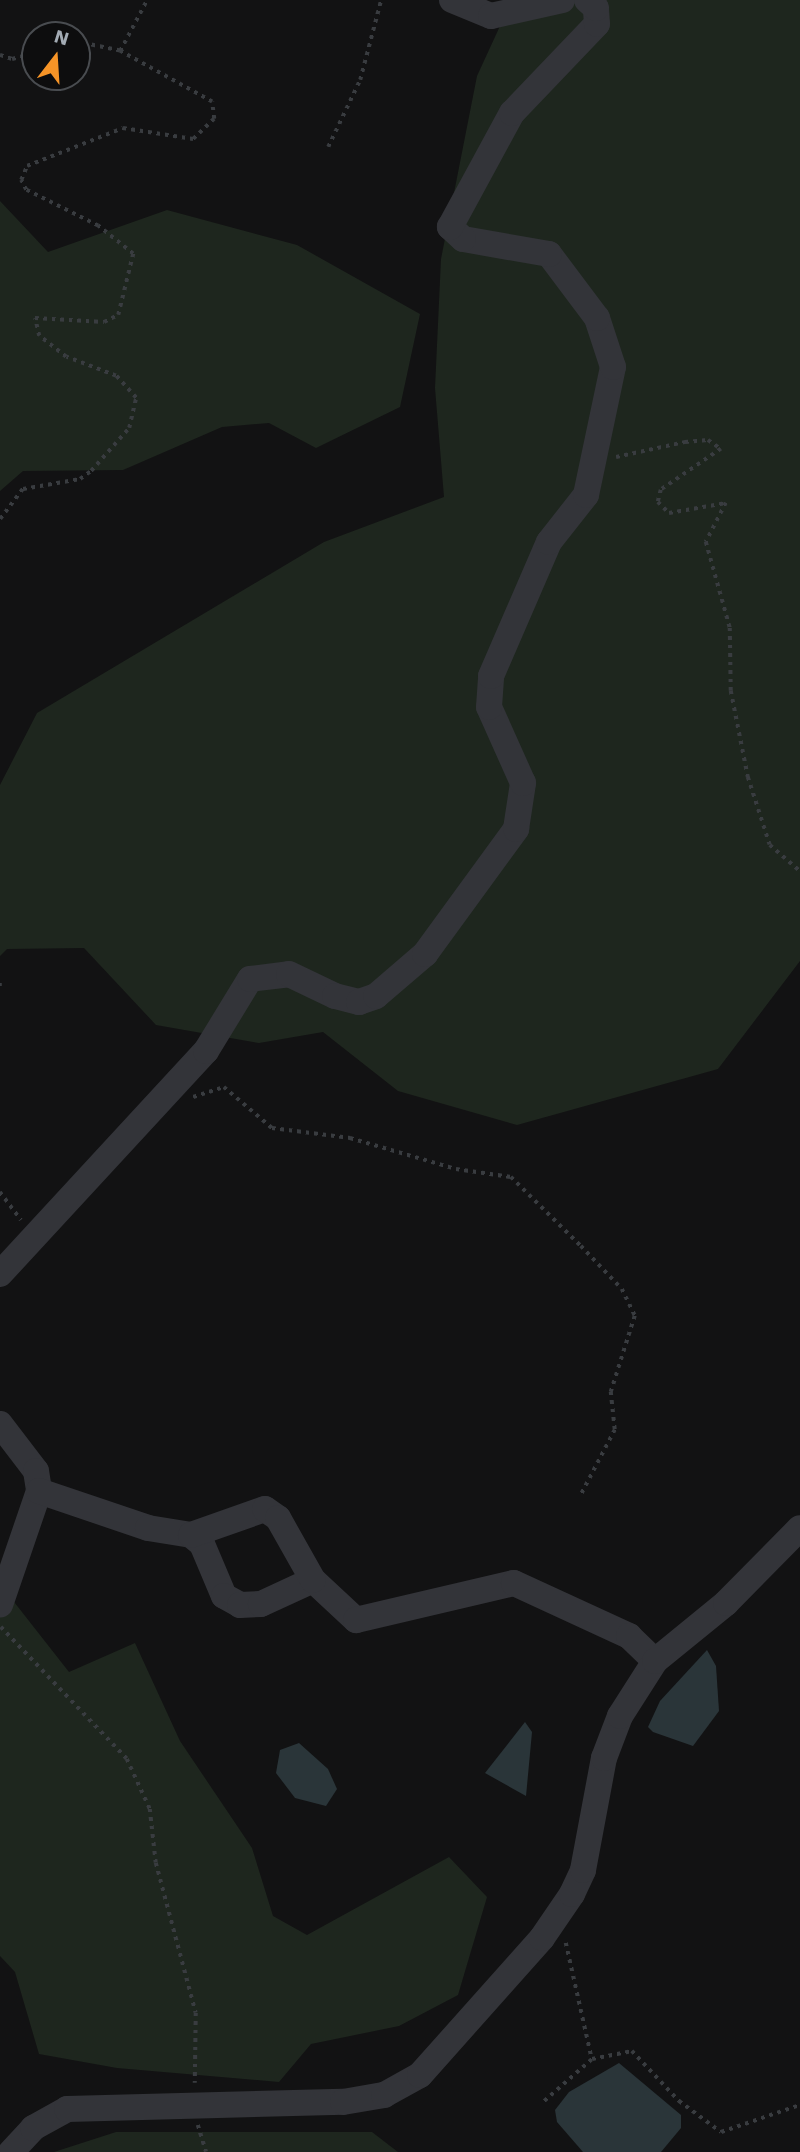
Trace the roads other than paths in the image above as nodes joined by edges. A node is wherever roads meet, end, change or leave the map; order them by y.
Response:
1 (452, 0) edge
2 (562, 0) edge
3 (587, 0) edge
4 (0, 1274) edge
5 (0, 1423) edge
6 (39, 1491) junction
7 (800, 1528) edge
8 (191, 1535) junction
9 (313, 1580) junction
10 (0, 1605) edge
11 (655, 1661) junction
12 (11, 2152) edge

1 - 2 street
3 - 4 street
5 - 6 street
6 - 8 street
6 - 10 street
7 - 11 street
8 - 9 street
8 - 9 street
9 - 11 street
11 - 12 street

